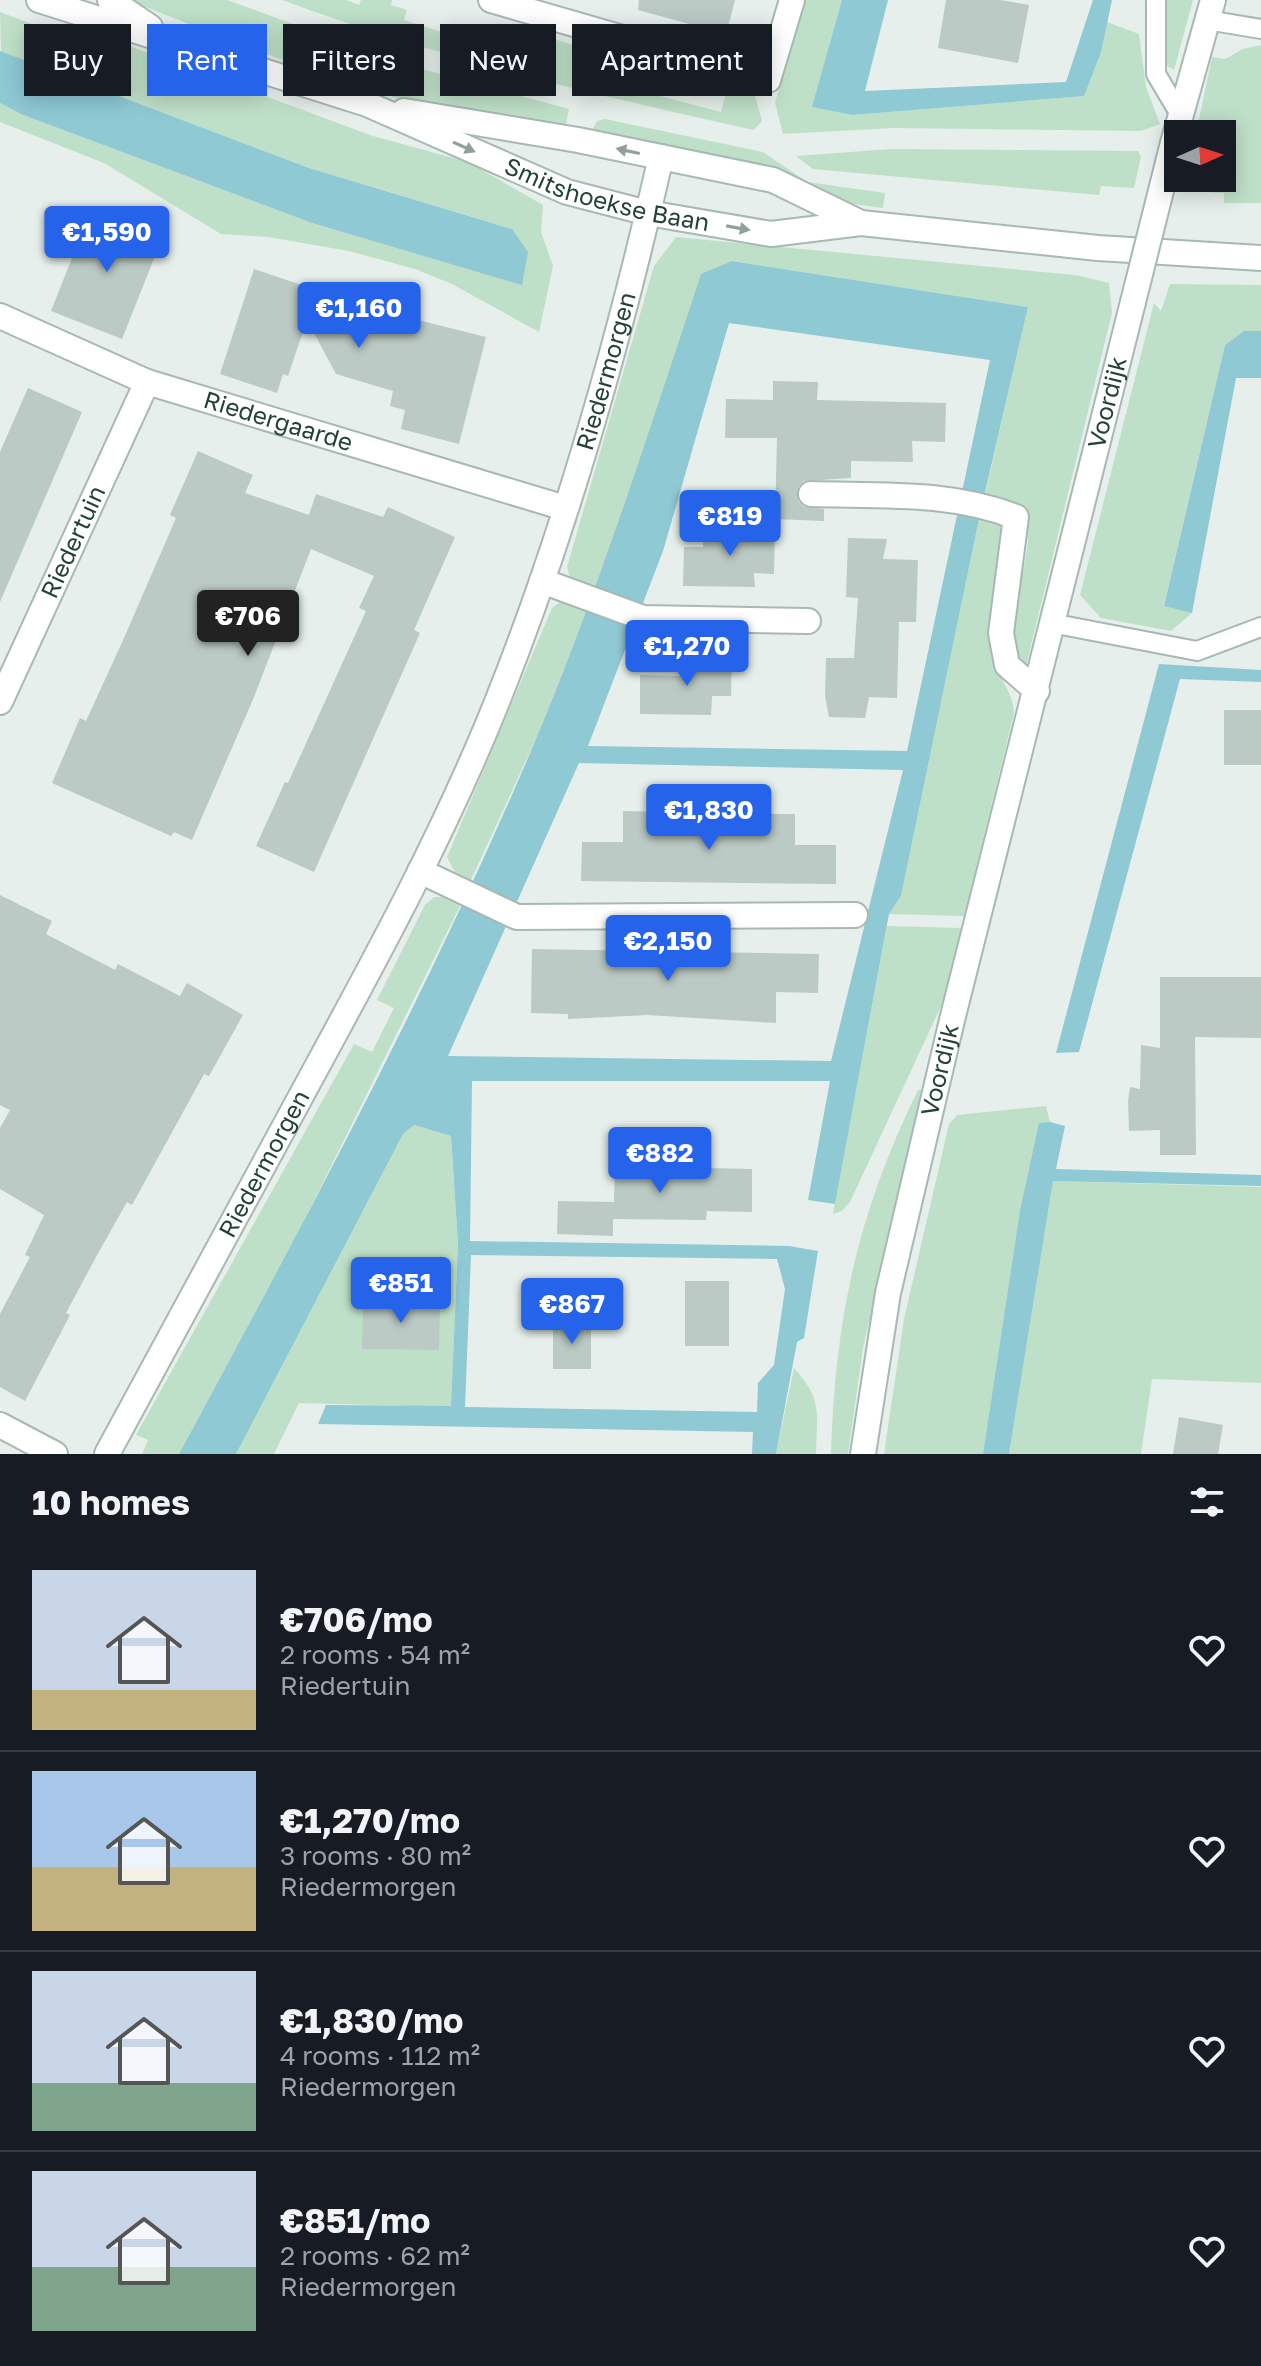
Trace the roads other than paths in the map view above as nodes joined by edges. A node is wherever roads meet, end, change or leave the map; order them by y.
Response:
1 (39, 0) edge
2 (110, 0) edge
3 (491, 0) edge
4 (792, 0) edge
5 (1156, 0) edge
6 (1210, 10) edge
7 (147, 24) edge
8 (1261, 29) edge
9 (147, 34) edge
10 (267, 72) edge
11 (367, 104) junction
12 (1181, 116) junction
13 (661, 157) junction
14 (648, 213) junction
15 (861, 223) junction
16 (1261, 258) edge
17 (0, 316) edge
18 (147, 382) junction
19 (811, 494) dead end
20 (565, 508) junction
21 (542, 581) junction
22 (808, 621) dead end
23 (1051, 623) junction
24 (1261, 627) edge
25 (1037, 691) junction
26 (0, 702) edge
27 (420, 871) junction
28 (855, 915) dead end
29 (0, 1425) edge
30 (55, 1454) edge
31 (107, 1454) edge
32 (863, 1454) edge

1 - 9 street, Smitshoekse Baan
2 - 7 street, Smitshoekse Baan
3 - 4 street
5 - 12 lane
6 - 8 lane
6 - 12 street, Voordijk
10 - 11 street, Smitshoekse Baan
13 -> 11 street, Smitshoekse Baan
11 -> 14 street, Smitshoekse Baan
12 - 23 street, Voordijk, bridge
13 - 14 street, Riedermorgen
13 - 15 street, Smitshoekse Baan
14 -> 15 street, Smitshoekse Baan
14 - 20 street, Riedermorgen
15 - 16 street, Smitshoekse Baan
17 - 18 street, Riedergaarde
18 - 20 street, Riedergaarde
18 - 26 street, Riedertuin
19 - 25 street
20 - 21 street, Riedermorgen
21 - 22 street
21 - 27 street, Riedermorgen
23 - 24 lane
23 - 25 street, Voordijk
25 - 32 street, Voordijk
27 - 28 street
27 - 31 street, Riedermorgen
29 - 30 street

